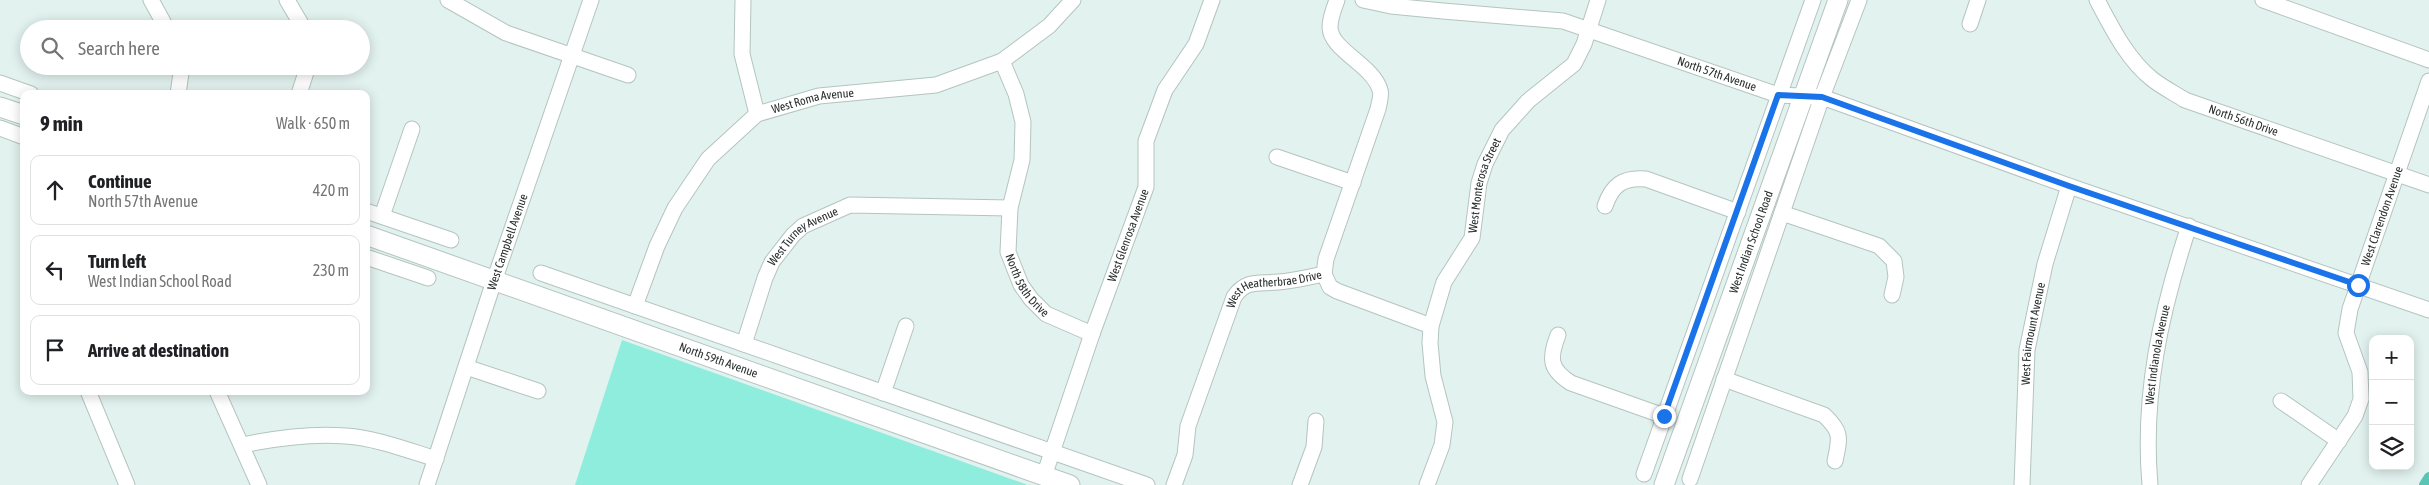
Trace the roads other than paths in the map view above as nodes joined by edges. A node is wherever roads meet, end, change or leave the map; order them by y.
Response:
1 (151, 0) edge
2 (287, 0) edge
3 (448, 0) edge
4 (591, 0) edge
5 (743, 0) edge
6 (1073, 0) edge
7 (1212, 0) edge
8 (1338, 0) edge
9 (1363, 0) edge
10 (1598, 0) edge
11 (1813, 0) edge
12 (1838, 0) edge
13 (1858, 0) edge
14 (1978, 0) edge
15 (2097, 0) edge
16 (2263, 0) edge
17 (162, 20) edge
18 (299, 20) edge
19 (1970, 24) dead end
20 (1589, 29) junction
21 (573, 56) junction
22 (2429, 60) edge
23 (1002, 62) junction
24 (181, 75) edge
25 (305, 75) edge
26 (628, 75) dead end
27 (2429, 81) edge
28 (0, 83) edge
29 (20, 90) edge
30 (179, 90) edge
31 (300, 90) edge
32 (1778, 95) junction
33 (1813, 97) junction
34 (0, 107) edge
35 (20, 114) edge
36 (757, 114) junction
37 (0, 128) edge
38 (412, 129) dead end
39 (20, 136) edge
40 (1277, 157) dead end
41 (2397, 174) junction
42 (1353, 183) junction
43 (2429, 185) edge
44 (2069, 186) junction
45 (1605, 206) dead end
46 (1010, 208) junction
47 (370, 212) edge
48 (1738, 212) junction
49 (1782, 213) junction
50 (382, 216) junction
51 (2188, 226) junction
52 (370, 236) edge
53 (451, 240) dead end
54 (370, 258) edge
55 (541, 273) dead end
56 (1324, 274) junction
57 (428, 278) dead end
58 (494, 281) junction
59 (2358, 285) junction
60 (1892, 295) dead end
61 (635, 306) junction
62 (2429, 310) edge
63 (906, 326) dead end
64 (1432, 326) junction
65 (1092, 334) junction
66 (1558, 335) dead end
67 (744, 344) junction
68 (466, 367) junction
69 (1724, 379) junction
70 (538, 391) dead end
71 (883, 393) junction
72 (90, 395) edge
73 (220, 395) edge
74 (2281, 401) dead end
75 (1664, 416) junction
76 (1316, 421) dead end
77 (2339, 441) junction
78 (242, 445) junction
79 (1052, 452) junction
80 (436, 459) junction
81 (1836, 461) dead end
82 (1644, 474) dead end
83 (1044, 476) junction
84 (1690, 480) dead end
85 (127, 485) edge
86 (259, 485) edge
87 (427, 485) edge
88 (1070, 485) edge
89 (1147, 485) edge
90 (1174, 485) edge
91 (1300, 485) edge
92 (1427, 485) edge
93 (1664, 485) edge
94 (2022, 485) edge
95 (2150, 485) edge
96 (2309, 485) edge

1 - 17 street
2 - 18 street
3 - 21 street
4 - 21 street, West Campbell Avenue
5 - 36 street
6 - 23 street, West Roma Avenue
7 - 65 street, West Glenrosa Avenue
8 - 42 street, West Heatherbrae Drive
9 - 20 street, North 57th Avenue
10 - 20 street, West Monterosa Street
11 - 32 street, West Indian School Road
12 - 33 main road, West Indian School Road
13 - 33 street, West Indian School Road
14 - 19 street
15 - 41 street, North 56th Drive
16 - 22 street
20 - 32 street, North 57th Avenue
20 - 64 street, West Monterosa Street
21 - 26 street
21 - 58 street, West Campbell Avenue
23 - 36 street, West Roma Avenue
23 - 46 street, North 58th Drive
24 - 30 street
25 - 31 street
27 - 41 street, West Clarendon Avenue
28 - 29 street
32 - 33 street, North 57th Avenue
32 - 48 street, West Indian School Road
33 - 44 street, North 57th Avenue
33 - 49 street, West Indian School Road
33 - 93 main road, West Indian School Road
34 - 35 main road
36 - 61 street, West Roma Avenue
37 - 39 street
38 - 50 street
40 - 42 street
41 - 43 street, North 56th Drive
41 - 59 street, West Clarendon Avenue
42 - 56 street, West Heatherbrae Drive
44 - 51 street, North 57th Avenue
44 - 94 street, West Fairmount Avenue
45 - 48 street
46 - 65 street, North 58th Drive
46 - 67 street, West Turney Avenue
47 - 50 street
48 - 75 street, West Indian School Road
49 - 60 street
49 - 69 street, West Indian School Road
50 - 53 street
51 - 59 street, North 57th Avenue
51 - 95 street, West Indianola Avenue
52 - 58 main road, North 59th Avenue
54 - 57 street
55 - 61 street, North 59th Avenue
56 - 64 street
56 - 90 street, West Heatherbrae Drive
58 - 68 street, West Campbell Avenue
58 - 83 main road, North 59th Avenue
59 - 62 street, North 57th Avenue
59 - 77 street, West Clarendon Avenue
61 - 67 street, North 59th Avenue
63 - 71 street
64 - 92 street, West Monterosa Street
65 - 79 street, West Glenrosa Avenue
66 - 75 street
67 - 71 street, North 59th Avenue
68 - 70 street
68 - 80 street, West Campbell Avenue
69 - 81 street
69 - 84 street, West Indian School Road
71 - 79 street, North 59th Avenue
72 - 85 street
73 - 78 street
74 - 77 street
75 - 82 street, West Indian School Road
76 - 91 street
77 - 96 street, West Clarendon Avenue
78 - 80 street
78 - 86 street
79 - 83 street, West Glenrosa Avenue
79 - 89 street, North 59th Avenue
80 - 87 street, West Campbell Avenue
83 - 88 main road, North 59th Avenue

